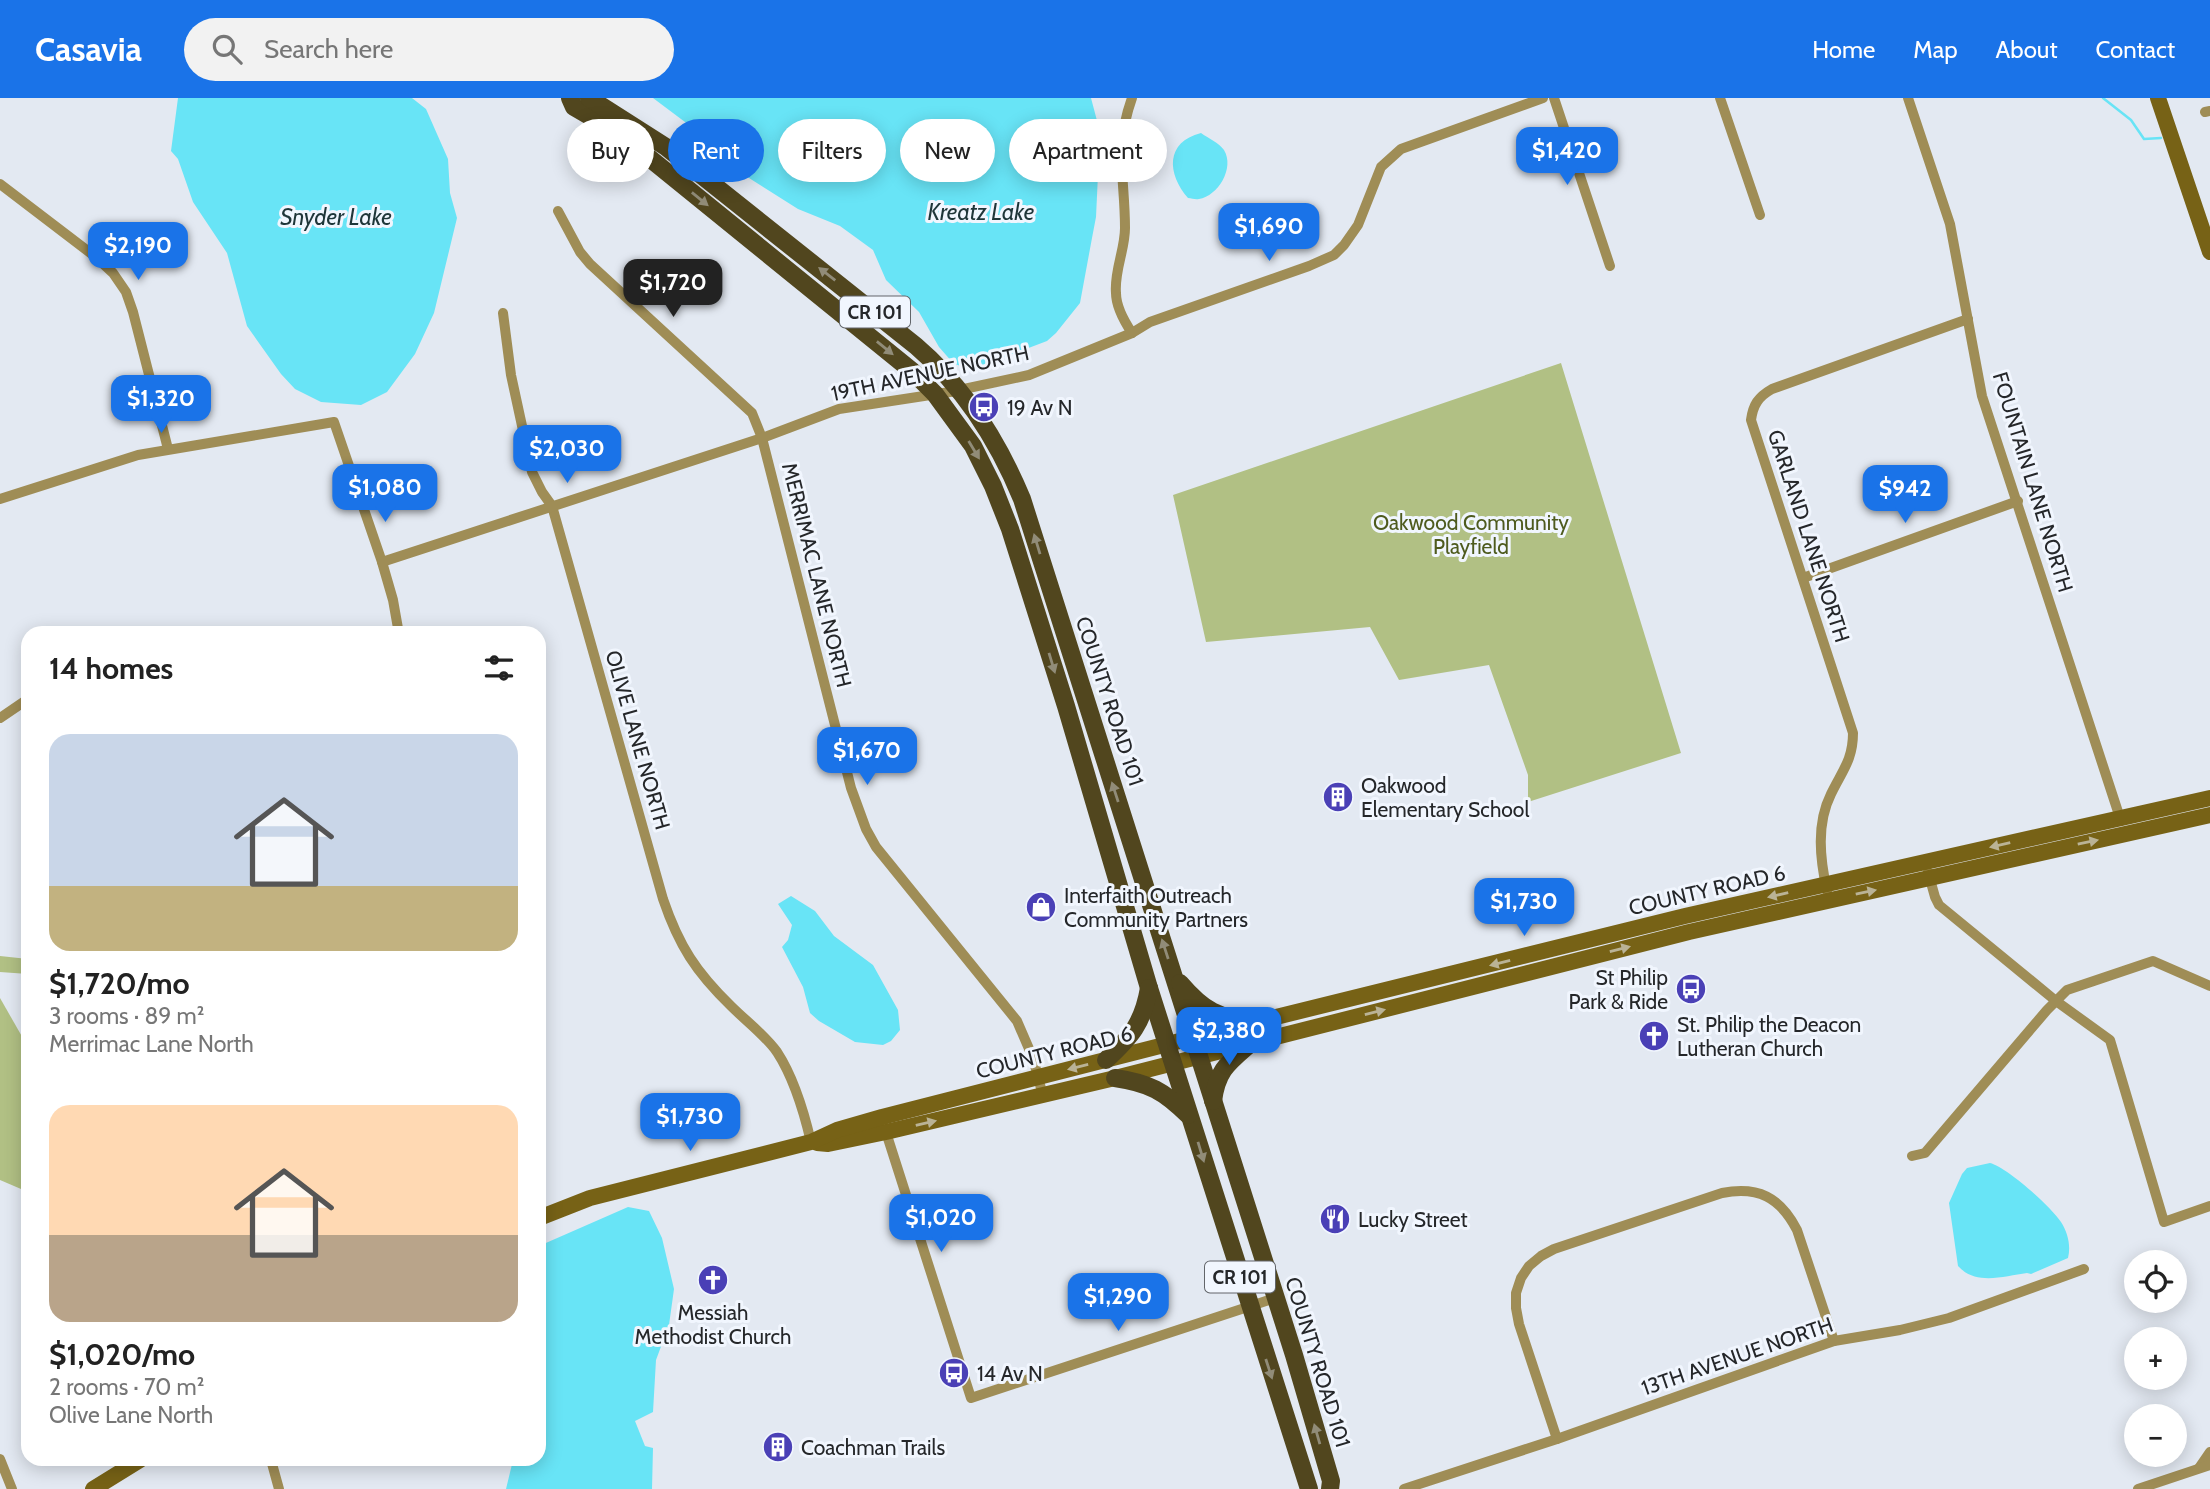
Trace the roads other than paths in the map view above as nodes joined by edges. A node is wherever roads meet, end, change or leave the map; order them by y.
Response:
1 (570, 98) edge
2 (589, 98) edge
3 (1132, 98) edge
4 (1543, 98) edge
5 (1554, 98) edge
6 (1720, 98) edge
7 (1908, 98) edge
8 (2158, 98) edge
9 (0, 184) edge
10 (558, 211) dead end
11 (1760, 215) dead end
12 (2209, 247) edge
13 (1610, 266) dead end
14 (503, 313) dead end
15 (1968, 319) junction
16 (1132, 333) junction
17 (958, 391) junction
18 (935, 394) junction
19 (762, 438) junction
20 (168, 449) junction
21 (0, 499) edge
22 (2018, 501) junction
23 (552, 506) junction
24 (382, 562) junction
25 (1803, 578) junction
26 (398, 626) edge
27 (21, 704) edge
28 (0, 718) edge
29 (2210, 798) edge
30 (2210, 815) edge
31 (2120, 818) junction
32 (2124, 834) junction
33 (1925, 862) junction
34 (1930, 878) junction
35 (1828, 892) junction
36 (1174, 977) junction
37 (2210, 986) edge
38 (1149, 988) junction
39 (2056, 1001) junction
40 (1254, 1022) junction
41 (1192, 1038) junction
42 (1251, 1043) junction
43 (1168, 1044) junction
44 (1198, 1057) junction
45 (1106, 1060) junction
46 (1174, 1063) junction
47 (1038, 1078) junction
48 (1115, 1078) junction
49 (1042, 1096) junction
50 (1213, 1101) junction
51 (1191, 1118) junction
52 (884, 1125) junction
53 (811, 1142) junction
54 (1912, 1156) dead end
55 (2210, 1206) edge
56 (546, 1214) edge
57 (2084, 1269) dead end
58 (1275, 1298) junction
59 (1249, 1306) junction
60 (1834, 1340) junction
61 (1557, 1439) junction
62 (2210, 1452) edge
63 (0, 1459) edge
64 (130, 1466) edge
65 (273, 1466) edge
66 (2205, 1466) edge
67 (12, 1489) edge
68 (93, 1489) edge
69 (279, 1489) edge
70 (1309, 1489) edge
71 (1330, 1489) edge
72 (1404, 1489) edge
73 (2138, 1489) edge

1 -> 18 main road, COUNTY ROAD 101 / CR 101
17 -> 2 main road, COUNTY ROAD 101 / CR 101
3 - 16 street
4 - 16 street, 19TH AVENUE NORTH
5 - 13 street
6 - 11 street
7 - 15 street, FOUNTAIN LANE NORTH
8 - 12 main road
9 - 20 street
10 - 19 street, MERRIMAC LANE NORTH
14 - 23 street, OLIVE LANE NORTH
15 - 22 street, FOUNTAIN LANE NORTH
15 - 25 street, GARLAND LANE NORTH
16 - 17 street, 19TH AVENUE NORTH
17 - 18 street, 19TH AVENUE NORTH
36 -> 17 main road, COUNTY ROAD 101 / CR 101
18 - 19 street, 19TH AVENUE NORTH
18 -> 38 main road, COUNTY ROAD 101 / CR 101
19 - 23 street, 19TH AVENUE NORTH
19 - 47 street, MERRIMAC LANE NORTH
20 - 21 street
20 - 24 street
22 - 25 street
22 - 31 street, FOUNTAIN LANE NORTH
23 - 24 street, 19TH AVENUE NORTH
23 - 53 street, OLIVE LANE NORTH
24 - 26 street
25 - 35 street, GARLAND LANE NORTH
27 - 28 street
29 - 31 main road, COUNTY ROAD 6
30 - 32 main road, COUNTY ROAD 6
31 - 32 street, FOUNTAIN LANE NORTH
31 -> 33 main road, COUNTY ROAD 6
34 -> 32 main road, COUNTY ROAD 6
33 - 34 street
33 - 35 main road, COUNTY ROAD 6
35 -> 34 main road, COUNTY ROAD 6
34 - 39 street
35 -> 40 main road, COUNTY ROAD 6
42 -> 35 main road, COUNTY ROAD 6
36 - 40 main road
36 - 41 main road, COUNTY ROAD 101 / CR 101
37 - 39 street
38 - 43 main road, COUNTY ROAD 101 / CR 101
38 - 45 main road
39 - 54 street
39 - 55 street
40 - 41 main road, COUNTY ROAD 6
41 - 43 main road, COUNTY ROAD 6
41 - 44 main road, COUNTY ROAD 101 / CR 101
42 - 44 main road, COUNTY ROAD 6
42 - 50 main road
43 - 45 main road, COUNTY ROAD 6
43 - 46 main road, COUNTY ROAD 101 / CR 101
44 - 46 main road, COUNTY ROAD 6
44 - 50 main road, COUNTY ROAD 101 / CR 101
45 -> 47 main road, COUNTY ROAD 6
46 - 48 main road, COUNTY ROAD 6
46 - 51 main road, COUNTY ROAD 101 / CR 101
47 - 49 street, MERRIMAC LANE NORTH
47 - 52 main road, COUNTY ROAD 6
48 - 49 main road, COUNTY ROAD 6
48 - 51 main road
52 -> 49 main road, COUNTY ROAD 6
50 - 58 main road, COUNTY ROAD 101 / CR 101
51 -> 59 main road, COUNTY ROAD 101 / CR 101
52 - 53 main road, COUNTY ROAD 6
52 - 59 street
53 - 56 main road, COUNTY ROAD 6
57 - 60 street, 13TH AVENUE NORTH
58 - 59 street
71 -> 58 main road, COUNTY ROAD 101 / CR 101
59 -> 70 main road, COUNTY ROAD 101 / CR 101
60 - 61 street, 13TH AVENUE NORTH
60 - 61 street
61 - 72 street, 13TH AVENUE NORTH
62 - 66 street
63 - 67 street
64 - 68 main road
65 - 69 street
66 - 73 street

